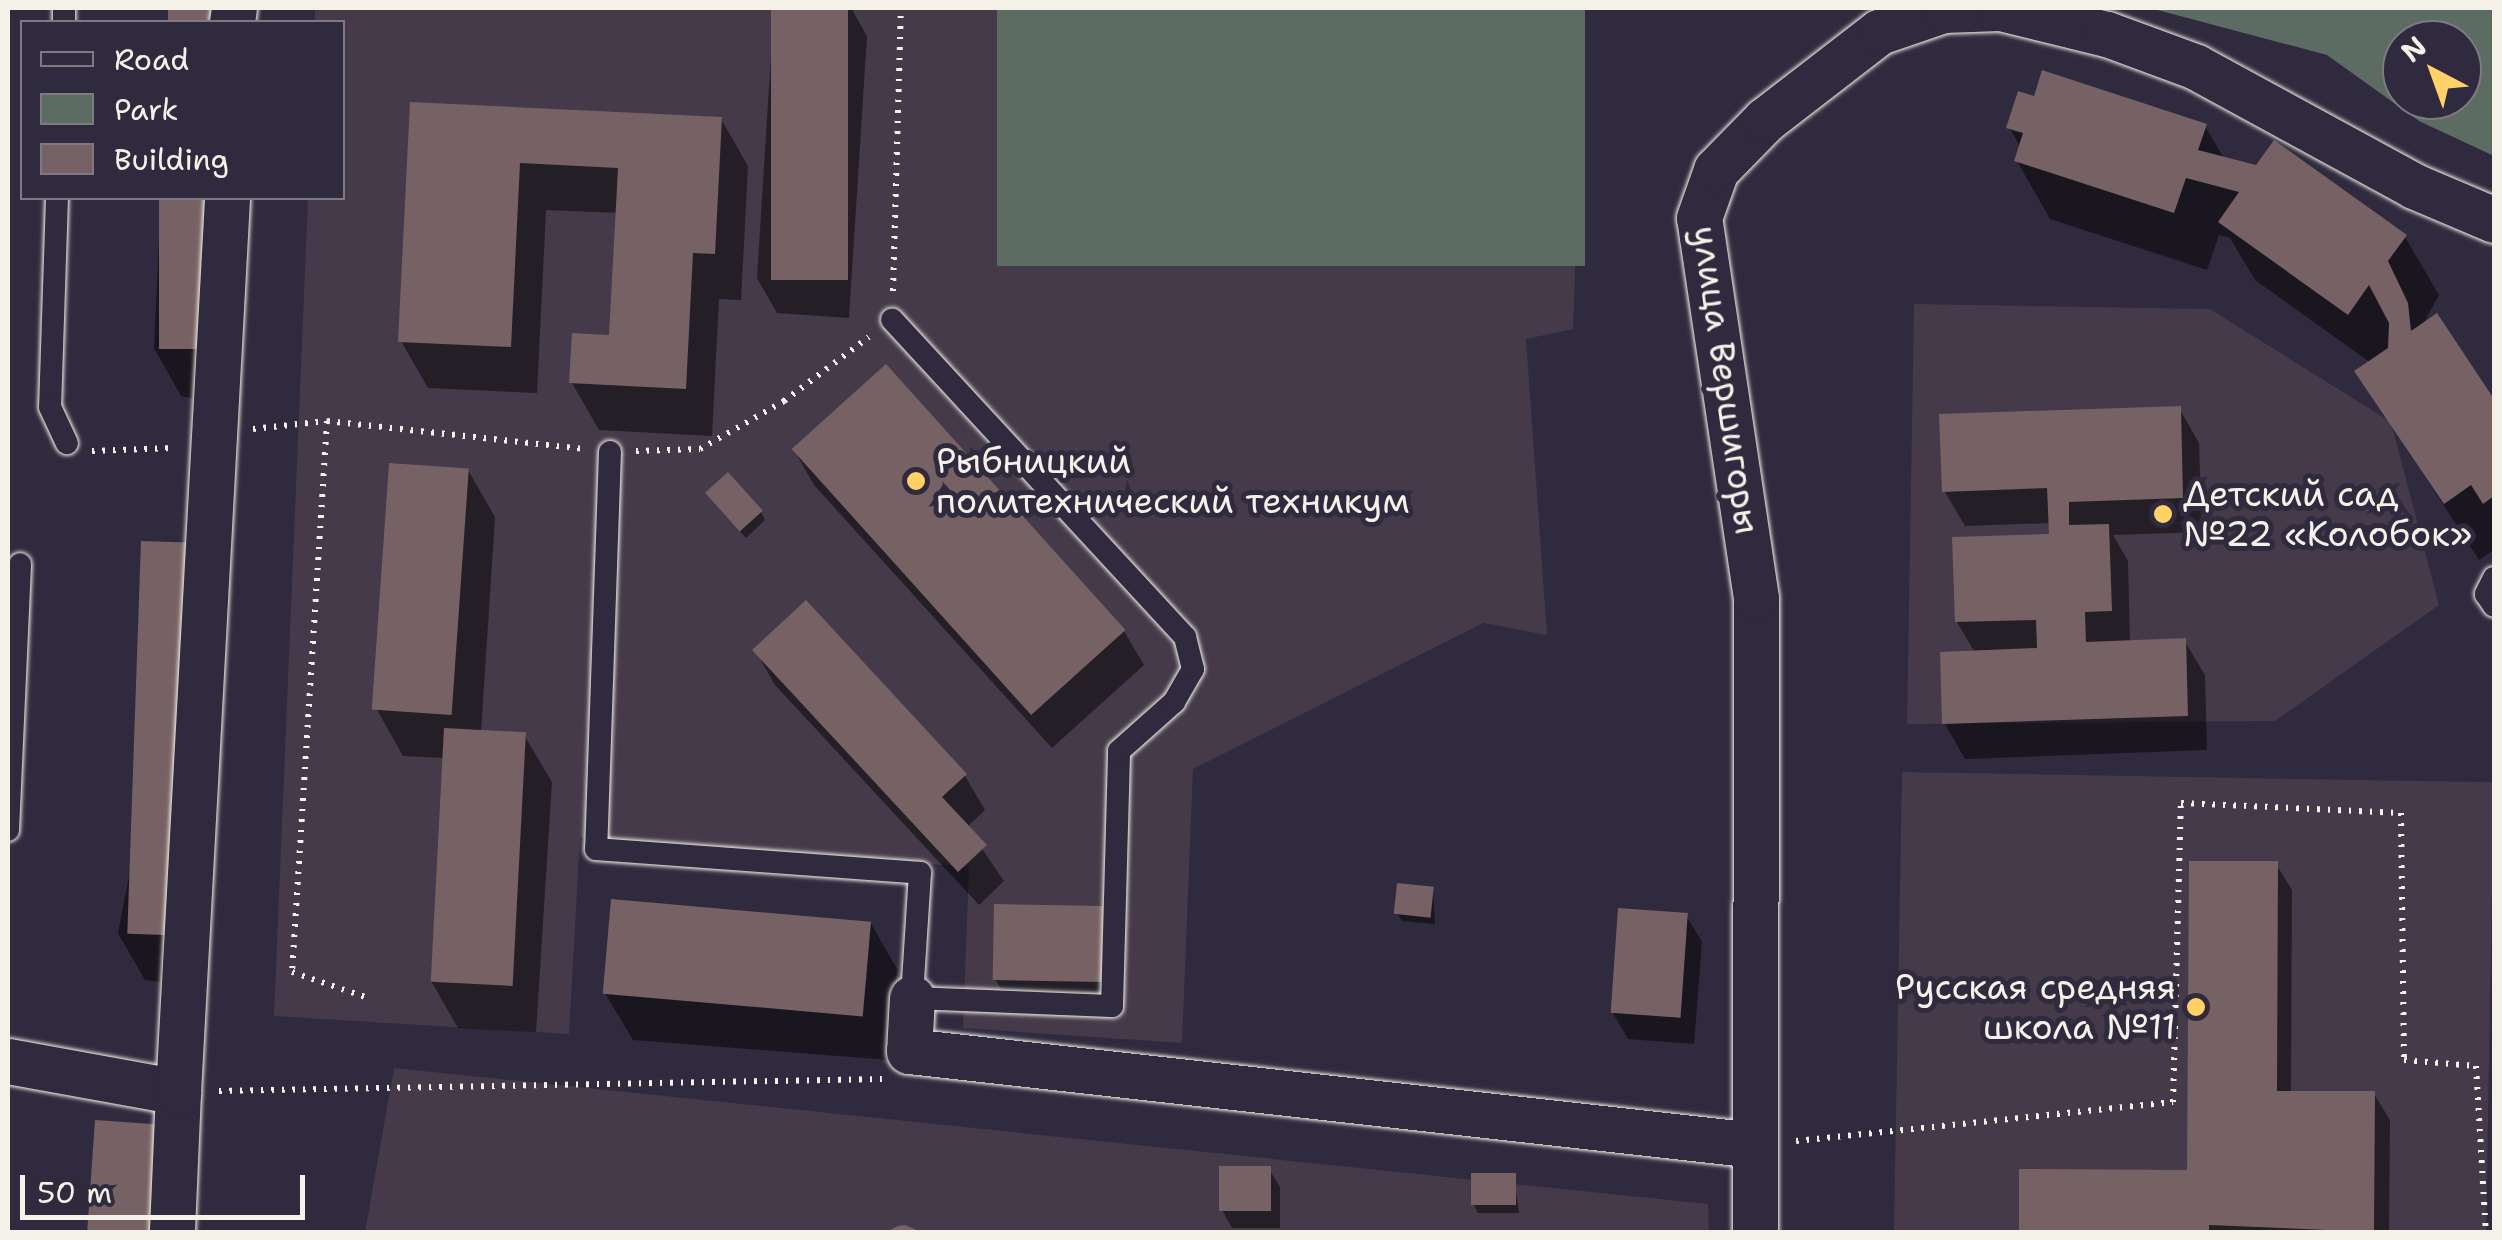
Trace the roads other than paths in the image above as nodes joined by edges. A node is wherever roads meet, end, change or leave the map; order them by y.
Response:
1 (58, 200) edge
2 (227, 200) edge
3 (2494, 220) edge
4 (892, 320) road end
5 (67, 444) road end
6 (610, 452) road end
7 (20, 564) dead end
8 (2494, 578) edge
9 (2494, 606) edge
10 (8, 830) edge
11 (912, 998) junction
12 (8, 1061) edge
13 (178, 1092) junction
14 (1755, 1146) junction
15 (172, 1232) edge
16 (1755, 1232) edge

1 - 5 lane
2 - 13 street
3 - 14 street, улица Вершигоры
4 - 11 lane
6 - 11 lane
7 - 10 lane
8 - 9 lane
11 - 14 street
12 - 13 street
13 - 15 street
14 - 16 street, улица Вершигоры

